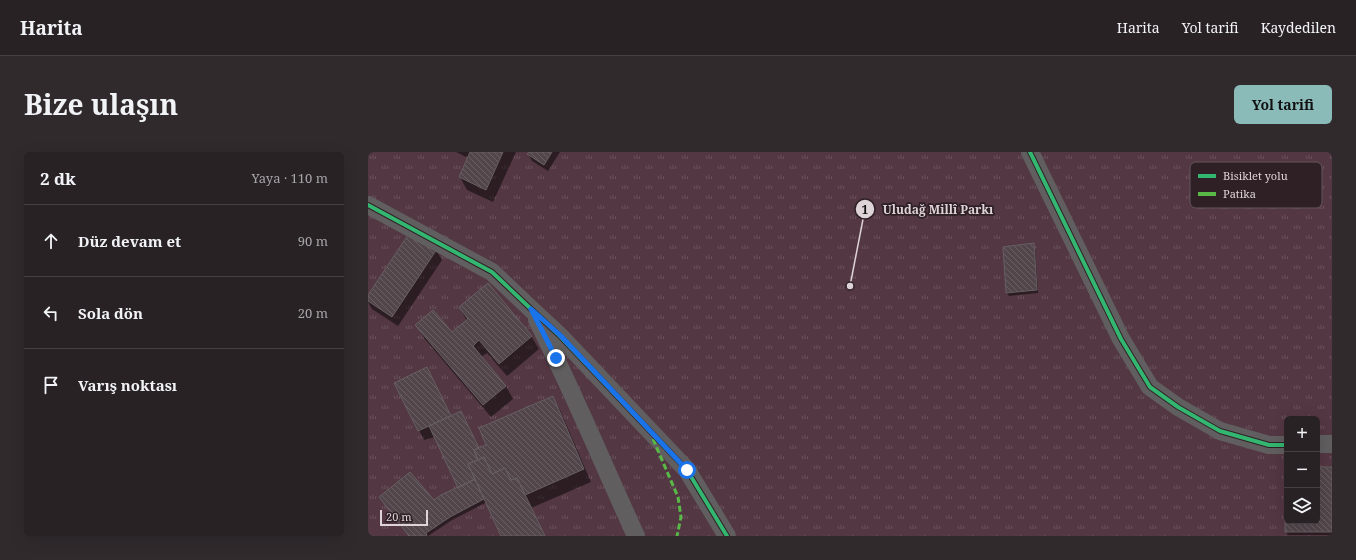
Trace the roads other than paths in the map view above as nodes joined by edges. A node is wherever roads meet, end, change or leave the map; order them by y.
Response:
1 (1030, 152) edge
2 (368, 205) edge
3 (531, 309) junction
4 (1320, 444) edge
5 (1332, 444) edge
6 (1284, 445) edge
7 (636, 536) edge
8 (727, 536) edge

1 - 6 street
2 - 3 street
3 - 7 street
3 - 8 street
4 - 5 street

